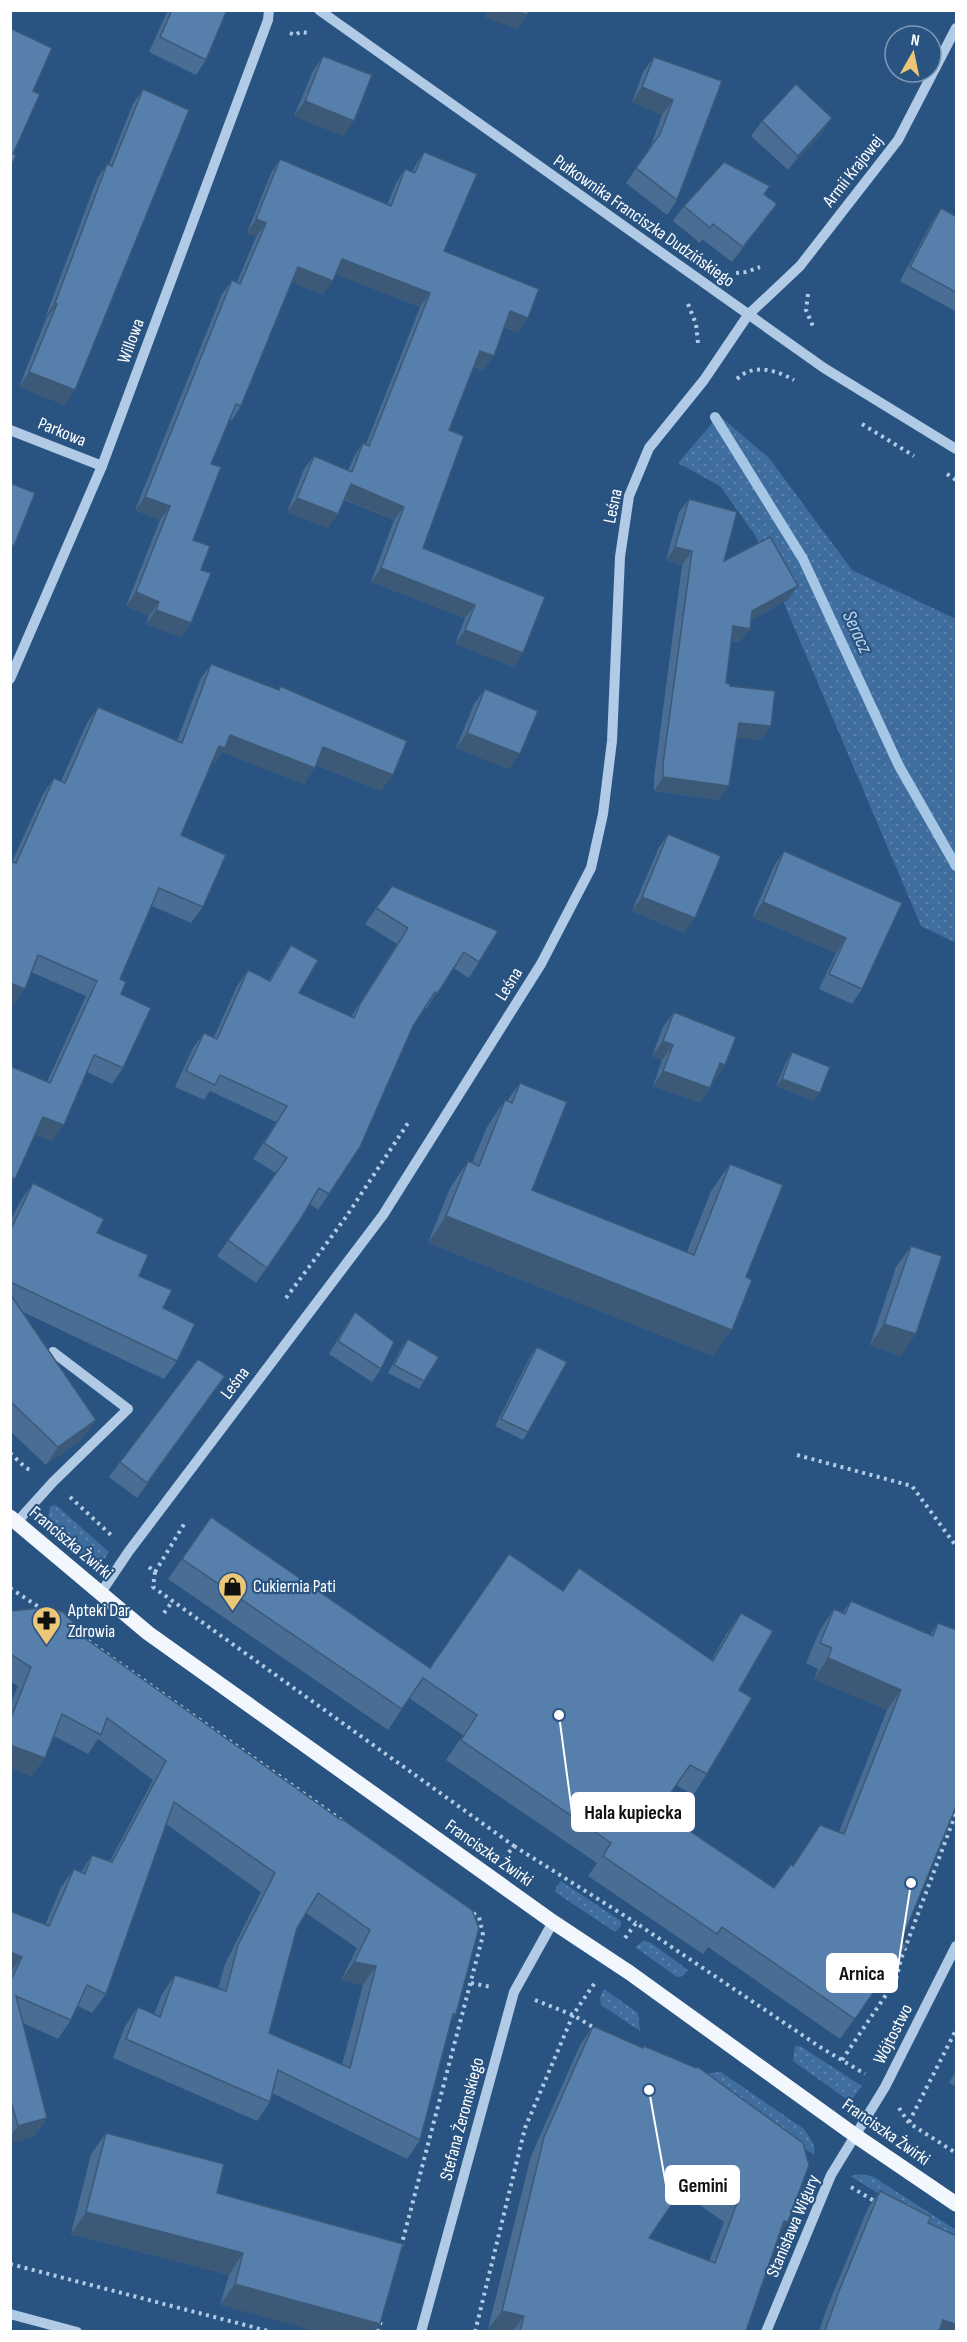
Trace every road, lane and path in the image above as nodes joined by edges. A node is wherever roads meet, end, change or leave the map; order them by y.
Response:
1 (269, 10) edge
2 (319, 10) edge
3 (957, 28) edge
4 (748, 315) junction
5 (10, 429) edge
6 (957, 449) edge
7 (102, 466) junction
8 (10, 679) edge
9 (411, 1118) dead end
10 (285, 1299) dead end
11 (53, 1352) edge
12 (797, 1455) dead end
13 (187, 1519) dead end
14 (14, 1520) edge
15 (957, 1546) edge
16 (155, 1572) dead end
17 (100, 1594) junction
18 (957, 1813) edge
19 (514, 1846) dead end
20 (467, 1909) edge
21 (553, 1922) junction
22 (636, 1923) junction
23 (957, 1946) edge
24 (610, 1959) junction
25 (573, 2015) junction
26 (957, 2030) edge
27 (602, 2032) edge
28 (842, 2060) junction
29 (885, 2087) junction
30 (909, 2123) junction
31 (856, 2136) junction
32 (957, 2153) edge
33 (831, 2175) junction
34 (879, 2204) edge
35 (957, 2204) edge
36 (399, 2253) edge
37 (10, 2264) edge
38 (10, 2314) edge
39 (381, 2320) edge
40 (77, 2331) edge
41 (272, 2331) edge
42 (378, 2331) edge
43 (421, 2331) edge
44 (476, 2331) edge
45 (766, 2331) edge

1 - 7 street, Willowa
2 - 4 street, Pułkownika Franciszka Dudzińskiego
3 - 4 street, Armii Krajowej
4 - 6 street, Pułkownika Franciszka Dudzińskiego
4 - 17 street, Leśna
5 - 7 street, Parkowa
7 - 8 street, Willowa
9 - 10 path
11 - 14 street
12 - 15 path
13 - 16 path
14 - 17 main road, Franciszka Żwirki
17 - 21 main road, Franciszka Żwirki
18 - 28 path
19 - 22 path
20 - 36 path
21 - 24 main road, Franciszka Żwirki
21 - 43 street, Stefana Żeromskiego
22 - 24 path
22 - 28 path
23 - 29 street, Wójtostwo
24 - 25 path
24 - 31 main road, Franciszka Żwirki
25 - 27 path
25 - 44 path
26 - 30 path
28 - 29 path
29 - 30 path
29 - 31 street, Wójtostwo
30 - 32 path
31 - 33 street, Stanisława Wigury
31 - 35 main road, Franciszka Żwirki
33 - 34 path
33 - 45 street, Stanisława Wigury
37 - 41 path
38 - 40 street
39 - 42 path

